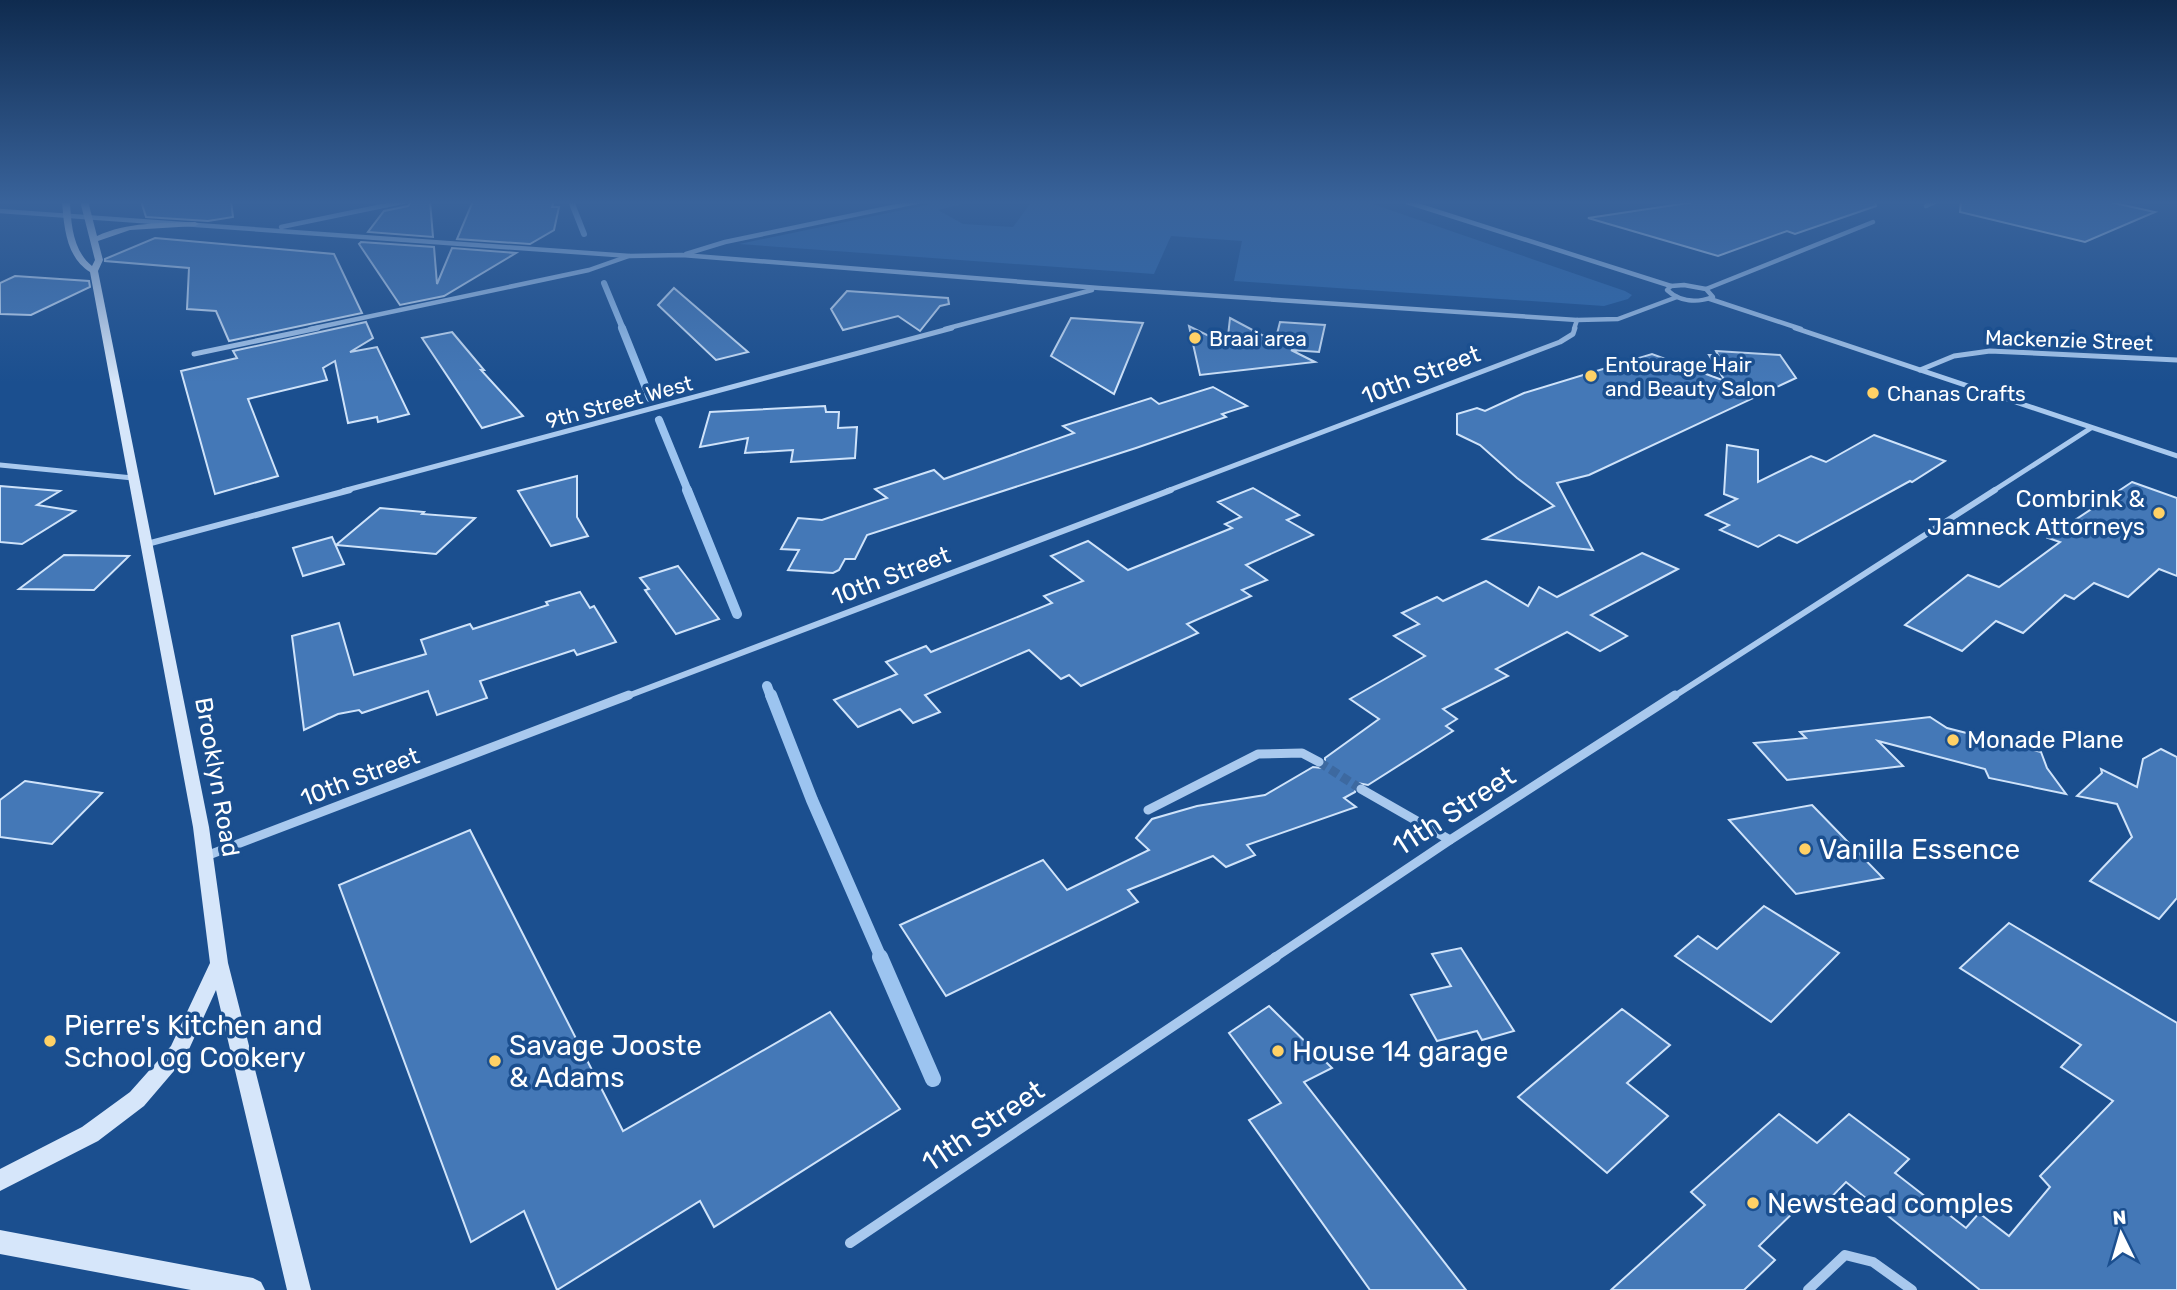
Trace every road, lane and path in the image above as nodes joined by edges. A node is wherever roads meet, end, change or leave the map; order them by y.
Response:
1 (79, 261) edge
2 (98, 261) edge
3 (615, 261) edge
4 (760, 261) edge
5 (1593, 261) edge
6 (1775, 261) edge
7 (94, 271) junction
8 (1671, 286) junction
9 (1099, 288) junction
10 (1706, 289) junction
11 (1676, 297) junction
12 (1710, 299) junction
13 (1577, 320) junction
14 (194, 354) dead end
15 (2177, 360) edge
16 (1920, 370) junction
17 (2091, 428) junction
18 (2177, 456) edge
19 (0, 465) edge
20 (133, 478) junction
21 (147, 544) junction
22 (1319, 762) tunnel mouth
23 (1361, 789) tunnel mouth
24 (1148, 810) dead end
25 (1450, 840) junction
26 (206, 856) junction
27 (219, 963) junction
28 (0, 1180) edge
29 (0, 1242) edge
30 (850, 1243) dead end
31 (253, 1290) edge
32 (299, 1290) edge
33 (1808, 1290) edge
34 (1912, 1290) edge

1 - 7 main road, Brooklyn Road
2 - 7 main road, Brooklyn Road
3 - 14 street
4 - 9 street
5 - 8 street
6 - 10 street
7 - 20 main road, Brooklyn Road
8 - 10 street
8 - 11 street
9 - 13 street
9 - 21 street, 9th Street West
10 - 12 street
11 - 12 street
11 - 13 street
12 - 16 street
13 - 26 street, 10th Street
15 - 16 street, Mackenzie Street
16 - 17 street
17 - 18 street
17 - 25 street, 11th Street
19 - 20 street
20 - 21 main road, Brooklyn Road
21 - 26 main road, Brooklyn Road
22 - 24 street
23 - 25 street
25 - 30 street, 11th Street
26 - 27 main road, Brooklyn Road
27 - 28 main road
27 - 32 main road, Brooklyn Road
29 - 31 main road
33 - 34 street

